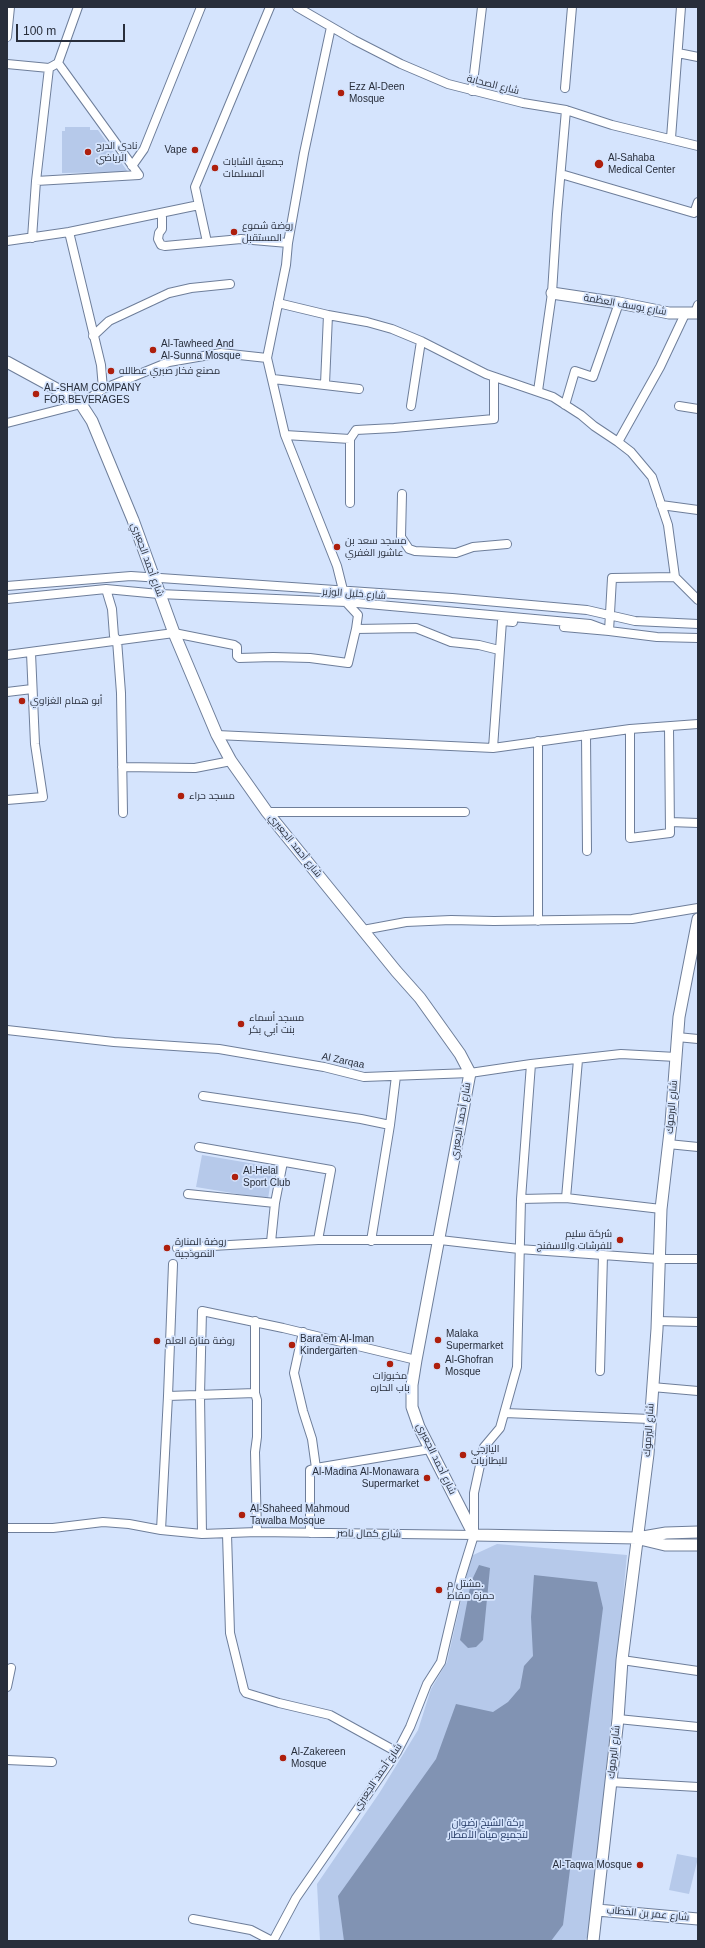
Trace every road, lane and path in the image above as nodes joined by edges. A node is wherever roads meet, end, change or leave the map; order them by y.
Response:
1 (10, 7) edge
2 (78, 7) edge
3 (201, 7) edge
4 (270, 7) edge
5 (297, 7) edge
6 (482, 7) edge
7 (572, 7) edge
8 (681, 7) edge
9 (331, 27) junction
10 (7, 37) edge
11 (678, 53) junction
12 (698, 57) edge
13 (58, 63) junction
14 (7, 64) edge
15 (49, 68) junction
16 (565, 88) dead end
17 (472, 91) junction
18 (566, 110) junction
19 (671, 138) junction
20 (698, 146) edge
21 (132, 166) junction
22 (561, 174) junction
23 (36, 181) junction
24 (698, 202) edge
25 (199, 205) junction
26 (162, 214) junction
27 (70, 232) junction
28 (32, 238) junction
29 (7, 240) edge
30 (207, 242) junction
31 (288, 243) junction
32 (230, 284) dead end
33 (552, 293) junction
34 (278, 303) junction
35 (618, 303) junction
36 (694, 311) edge
37 (328, 315) junction
38 (93, 336) junction
39 (421, 341) junction
40 (267, 358) junction
41 (7, 362) edge
42 (494, 378) junction
43 (272, 379) junction
44 (325, 384) junction
45 (102, 389) junction
46 (359, 389) dead end
47 (538, 391) junction
48 (81, 404) junction
49 (565, 405) junction
50 (411, 406) dead end
51 (680, 406) dead end
52 (698, 409) edge
53 (7, 423) edge
54 (285, 435) junction
55 (350, 440) junction
56 (618, 442) junction
57 (402, 494) dead end
58 (350, 503) dead end
59 (661, 505) junction
60 (698, 510) edge
61 (507, 544) dead end
62 (675, 577) junction
63 (153, 578) junction
64 (7, 586) edge
65 (106, 589) junction
66 (343, 591) junction
67 (159, 594) junction
68 (7, 599) edge
69 (698, 600) edge
70 (346, 602) junction
71 (610, 615) junction
72 (698, 624) edge
73 (356, 629) junction
74 (609, 631) junction
75 (174, 633) junction
76 (698, 638) edge
77 (117, 640) junction
78 (499, 650) junction
79 (31, 654) junction
80 (7, 656) edge
81 (32, 689) junction
82 (7, 692) edge
83 (698, 724) edge
84 (668, 727) junction
85 (630, 729) junction
86 (217, 735) junction
87 (586, 735) junction
88 (538, 741) junction
89 (493, 748) junction
90 (231, 760) junction
91 (122, 767) junction
92 (7, 800) edge
93 (267, 812) junction
94 (465, 812) dead end
95 (123, 813) dead end
96 (670, 822) junction
97 (698, 823) edge
98 (587, 851) dead end
99 (698, 908) edge
100 (538, 921) junction
101 (698, 923) edge
102 (363, 930) junction
103 (7, 1030) edge
104 (677, 1037) junction
105 (698, 1039) edge
106 (676, 1057) junction
107 (578, 1060) junction
108 (531, 1064) junction
109 (470, 1073) junction
110 (396, 1076) junction
111 (203, 1096) dead end
112 (390, 1125) junction
113 (668, 1144) junction
114 (199, 1147) dead end
115 (698, 1147) edge
116 (283, 1162) junction
117 (188, 1194) dead end
118 (566, 1198) junction
119 (521, 1199) junction
120 (275, 1203) junction
121 (661, 1209) junction
122 (318, 1240) junction
123 (440, 1240) junction
124 (371, 1241) junction
125 (272, 1242) junction
126 (177, 1248) dead end
127 (519, 1249) junction
128 (604, 1255) junction
129 (659, 1259) junction
130 (698, 1259) edge
131 (172, 1264) dead end
132 (657, 1321) junction
133 (256, 1322) junction
134 (698, 1322) edge
135 (303, 1332) junction
136 (416, 1360) junction
137 (600, 1371) dead end
138 (652, 1387) junction
139 (698, 1391) edge
140 (255, 1393) junction
141 (200, 1395) junction
142 (168, 1396) junction
143 (505, 1413) junction
144 (650, 1419) junction
145 (430, 1449) junction
146 (316, 1468) junction
147 (7, 1528) edge
148 (161, 1530) junction
149 (257, 1532) junction
150 (698, 1532) edge
151 (310, 1533) junction
152 (202, 1534) junction
153 (226, 1534) junction
154 (474, 1535) junction
155 (637, 1538) junction
156 (698, 1546) edge
157 (622, 1660) junction
158 (11, 1668) dead end
159 (698, 1670) edge
160 (7, 1687) edge
161 (618, 1718) junction
162 (698, 1727) edge
163 (397, 1752) junction
164 (7, 1760) edge
165 (52, 1762) dead end
166 (610, 1782) junction
167 (698, 1787) edge
168 (597, 1910) junction
169 (193, 1919) dead end
170 (698, 1919) edge
171 (272, 1941) edge
172 (593, 1941) edge

1 - 10 street
2 - 13 street
3 - 21 street
4 - 25 street
5 - 9 street, شارع الصحابة
6 - 17 street
7 - 16 street
8 - 11 street
9 - 17 street, شارع الصحابة
9 - 31 street
11 - 12 street
11 - 19 street
13 - 15 street
13 - 21 street
14 - 15 street
15 - 23 street
17 - 18 street, شارع الصحابة
18 - 19 street, شارع الصحابة
18 - 22 street
19 - 20 street, شارع الصحابة
21 - 23 street
22 - 24 street
22 - 33 street
23 - 28 street
25 - 26 street
25 - 30 street
26 - 27 street
26 - 30 street
27 - 28 street
27 - 38 street
28 - 29 street
30 - 31 street
31 - 34 street
32 - 38 street
33 - 35 street, شارع يوسف العظمة
33 - 47 street
34 - 37 street
34 - 40 street
35 - 36 street, شارع يوسف العظمة
35 - 49 street
36 - 56 street
37 - 39 street
37 - 44 street
38 - 45 street
39 - 42 street
39 - 50 street
40 - 43 street
40 - 45 street
41 - 48 street, شارع أحمد الجعبري
42 - 47 street
42 - 55 street
43 - 44 street
43 - 54 street
44 - 46 street
45 - 48 street
47 - 49 street
48 - 53 street
48 - 63 street, شارع أحمد الجعبري
49 - 56 street
51 - 52 street
54 - 55 street
54 - 66 street
55 - 58 street
56 - 59 street
57 - 61 street
59 - 60 street
59 - 62 street
62 - 69 street
62 - 71 street
63 - 64 street, شارع خليل الوزير
63 - 66 street, شارع خليل الوزير
63 - 67 street, شارع أحمد الجعبري
65 - 67 street, شارع خليل الوزير
65 - 68 street, شارع خليل الوزير
65 - 77 street
66 - 70 street
66 - 71 street, شارع خليل الوزير
67 - 70 street, شارع خليل الوزير
67 - 75 street, شارع أحمد الجعبري
70 - 73 street
70 - 74 street, شارع خليل الوزير
71 - 72 street, شارع خليل الوزير
71 - 74 street
73 - 75 street
73 - 78 street
74 - 76 street, شارع خليل الوزير
74 - 78 street
75 - 77 street
75 - 86 street, شارع أحمد الجعبري
77 - 79 street
77 - 91 street
78 - 89 street
79 - 80 street
79 - 81 street
81 - 82 street
81 - 92 street
83 - 84 street
84 - 85 street
84 - 96 street
85 - 87 street
85 - 96 street
86 - 89 street
86 - 90 street, شارع أحمد الجعبري
87 - 88 street
87 - 98 street
88 - 89 street
88 - 100 street
90 - 91 street
90 - 93 street, شارع أحمد الجعبري
91 - 95 street
93 - 94 street
93 - 102 street, شارع أحمد الجعبري
96 - 97 street
99 - 100 street
100 - 102 street
101 - 104 street, شارع اليرموك
102 - 109 street, شارع أحمد الجعبري
103 - 110 street, Al Zarqaa
104 - 105 street
104 - 106 street, شارع اليرموك
106 - 107 street, Al Zarqaa
106 - 113 street, شارع اليرموك
107 - 108 street, Al Zarqaa
107 - 118 street
108 - 109 street, Al Zarqaa
108 - 119 street
109 - 110 street, Al Zarqaa
109 - 123 street, شارع أحمد الجعبري
110 - 112 street
111 - 112 street
112 - 124 street
113 - 115 street
113 - 121 street, شارع اليرموك
114 - 116 street
116 - 120 street
116 - 122 street
117 - 120 street
118 - 119 street
118 - 121 street
119 - 127 street
120 - 125 street
121 - 129 street, شارع اليرموك
122 - 124 street
122 - 125 street
123 - 124 street
123 - 127 street
123 - 136 street, شارع أحمد الجعبري
125 - 126 street
127 - 128 street
127 - 143 street
128 - 129 street
128 - 137 street
129 - 130 street
129 - 132 street, شارع اليرموك
131 - 142 street
132 - 134 street
132 - 138 street, شارع اليرموك
133 - 135 street
133 - 140 street
133 - 141 street
135 - 136 street
135 - 146 street
136 - 145 street, شارع أحمد الجعبري
138 - 139 street
138 - 144 street, شارع اليرموك
140 - 141 street
140 - 149 street
141 - 142 street
141 - 152 street
142 - 148 street
143 - 144 street
143 - 154 street
144 - 155 street, شارع اليرموك
145 - 146 street
145 - 154 street, شارع أحمد الجعبري
146 - 151 street
147 - 148 street, شارع كمال ناصر
148 - 152 street, شارع كمال ناصر
149 - 151 street, شارع كمال ناصر
149 - 153 street, شارع كمال ناصر
150 - 155 street, شارع كمال ناصر
151 - 154 street, شارع كمال ناصر
152 - 153 street, شارع كمال ناصر
153 - 163 street
154 - 155 street, شارع كمال ناصر
154 - 163 street, شارع أحمد الجعبري
155 - 156 street, شارع كمال ناصر
155 - 157 street, شارع اليرموك
157 - 159 street
157 - 161 street, شارع اليرموك
158 - 160 street
161 - 162 street
161 - 166 street, شارع اليرموك
163 - 171 street, شارع أحمد الجعبري
164 - 165 street
166 - 167 street
166 - 168 street, شارع اليرموك
168 - 170 street, شارع عمر بن الخطاب
168 - 172 street, شارع اليرموك
169 - 171 street, شارع أحمد الجعبري

